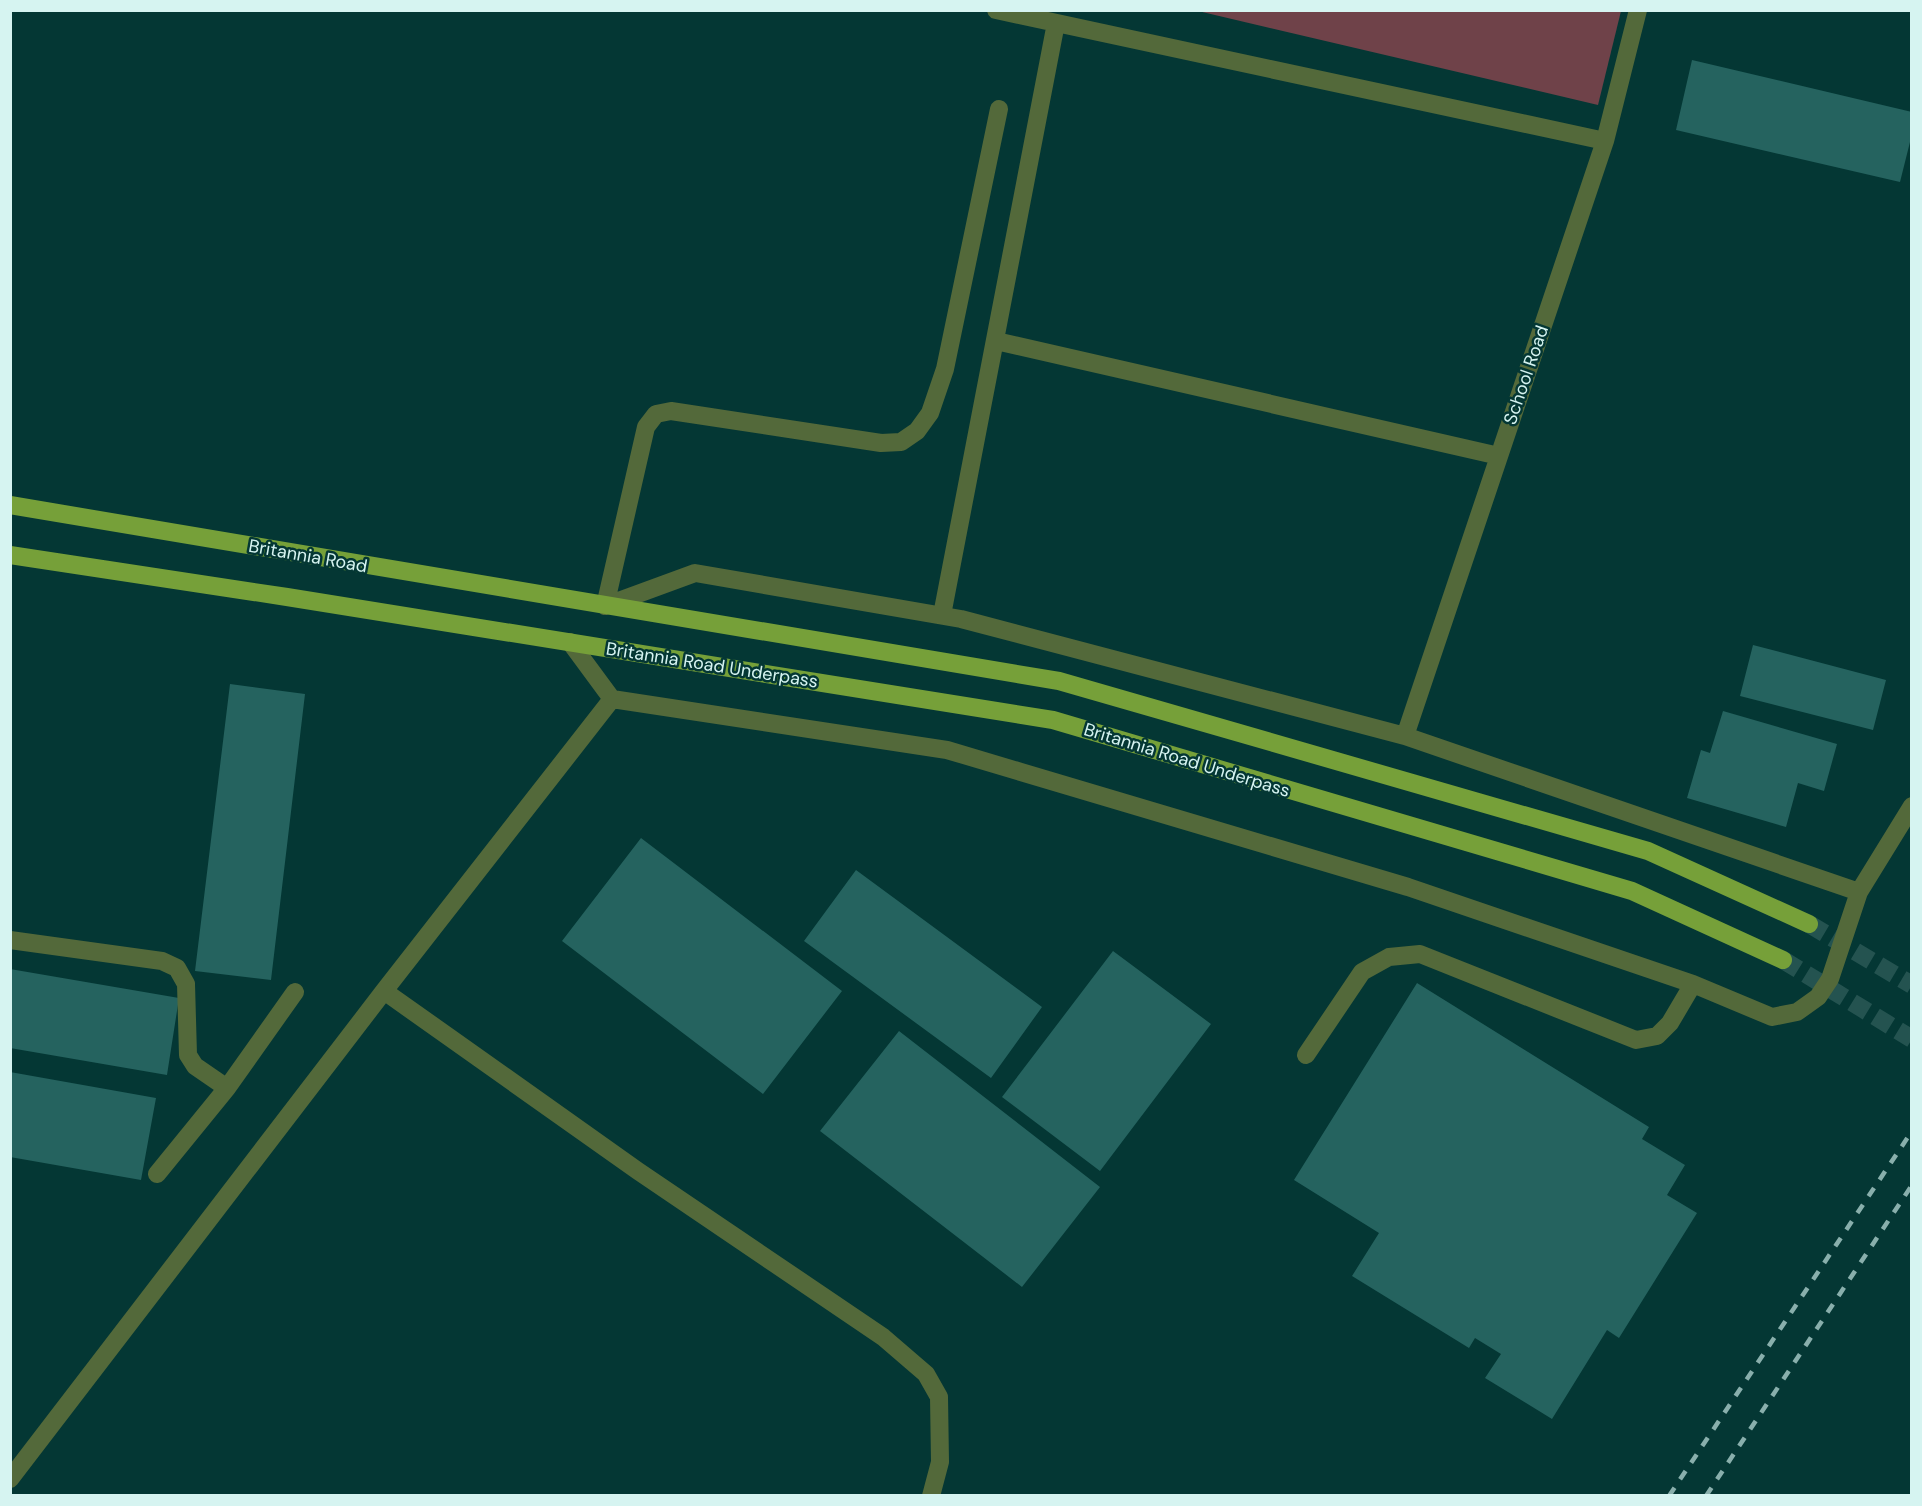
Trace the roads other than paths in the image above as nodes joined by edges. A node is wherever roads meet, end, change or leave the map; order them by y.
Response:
1 (996, 10) edge
2 (1638, 10) edge
3 (1056, 23) junction
4 (999, 110) dead end
5 (1605, 141) junction
6 (996, 341) junction
7 (1499, 456) junction
8 (10, 505) edge
9 (10, 555) edge
10 (605, 606) junction
11 (942, 615) junction
12 (570, 642) junction
13 (612, 699) junction
14 (1405, 736) junction
15 (1911, 806) edge
16 (1859, 892) junction
17 (1809, 924) tunnel mouth
18 (10, 940) edge
19 (1783, 960) tunnel mouth
20 (1693, 984) junction
21 (295, 992) dead end
22 (384, 992) junction
23 (1306, 1055) dead end
24 (227, 1088) junction
25 (157, 1174) dead end
26 (10, 1479) edge
27 (931, 1496) edge

1 - 3 street
2 - 5 street, School Road
3 - 5 street
3 - 6 street
4 - 10 street
5 - 7 street, School Road
6 - 7 street
6 - 11 street
7 - 14 street, School Road
8 - 10 main road, Britannia Road
9 - 12 main road
10 - 11 street
10 - 17 main road
11 - 14 street
12 - 13 street
12 - 19 main road, Britannia Road Underpass
13 - 20 street
13 - 22 street
14 - 16 street
15 - 16 street
16 - 20 street
18 - 24 street
20 - 23 street
21 - 24 street
22 - 26 street
22 - 27 street
24 - 25 street

